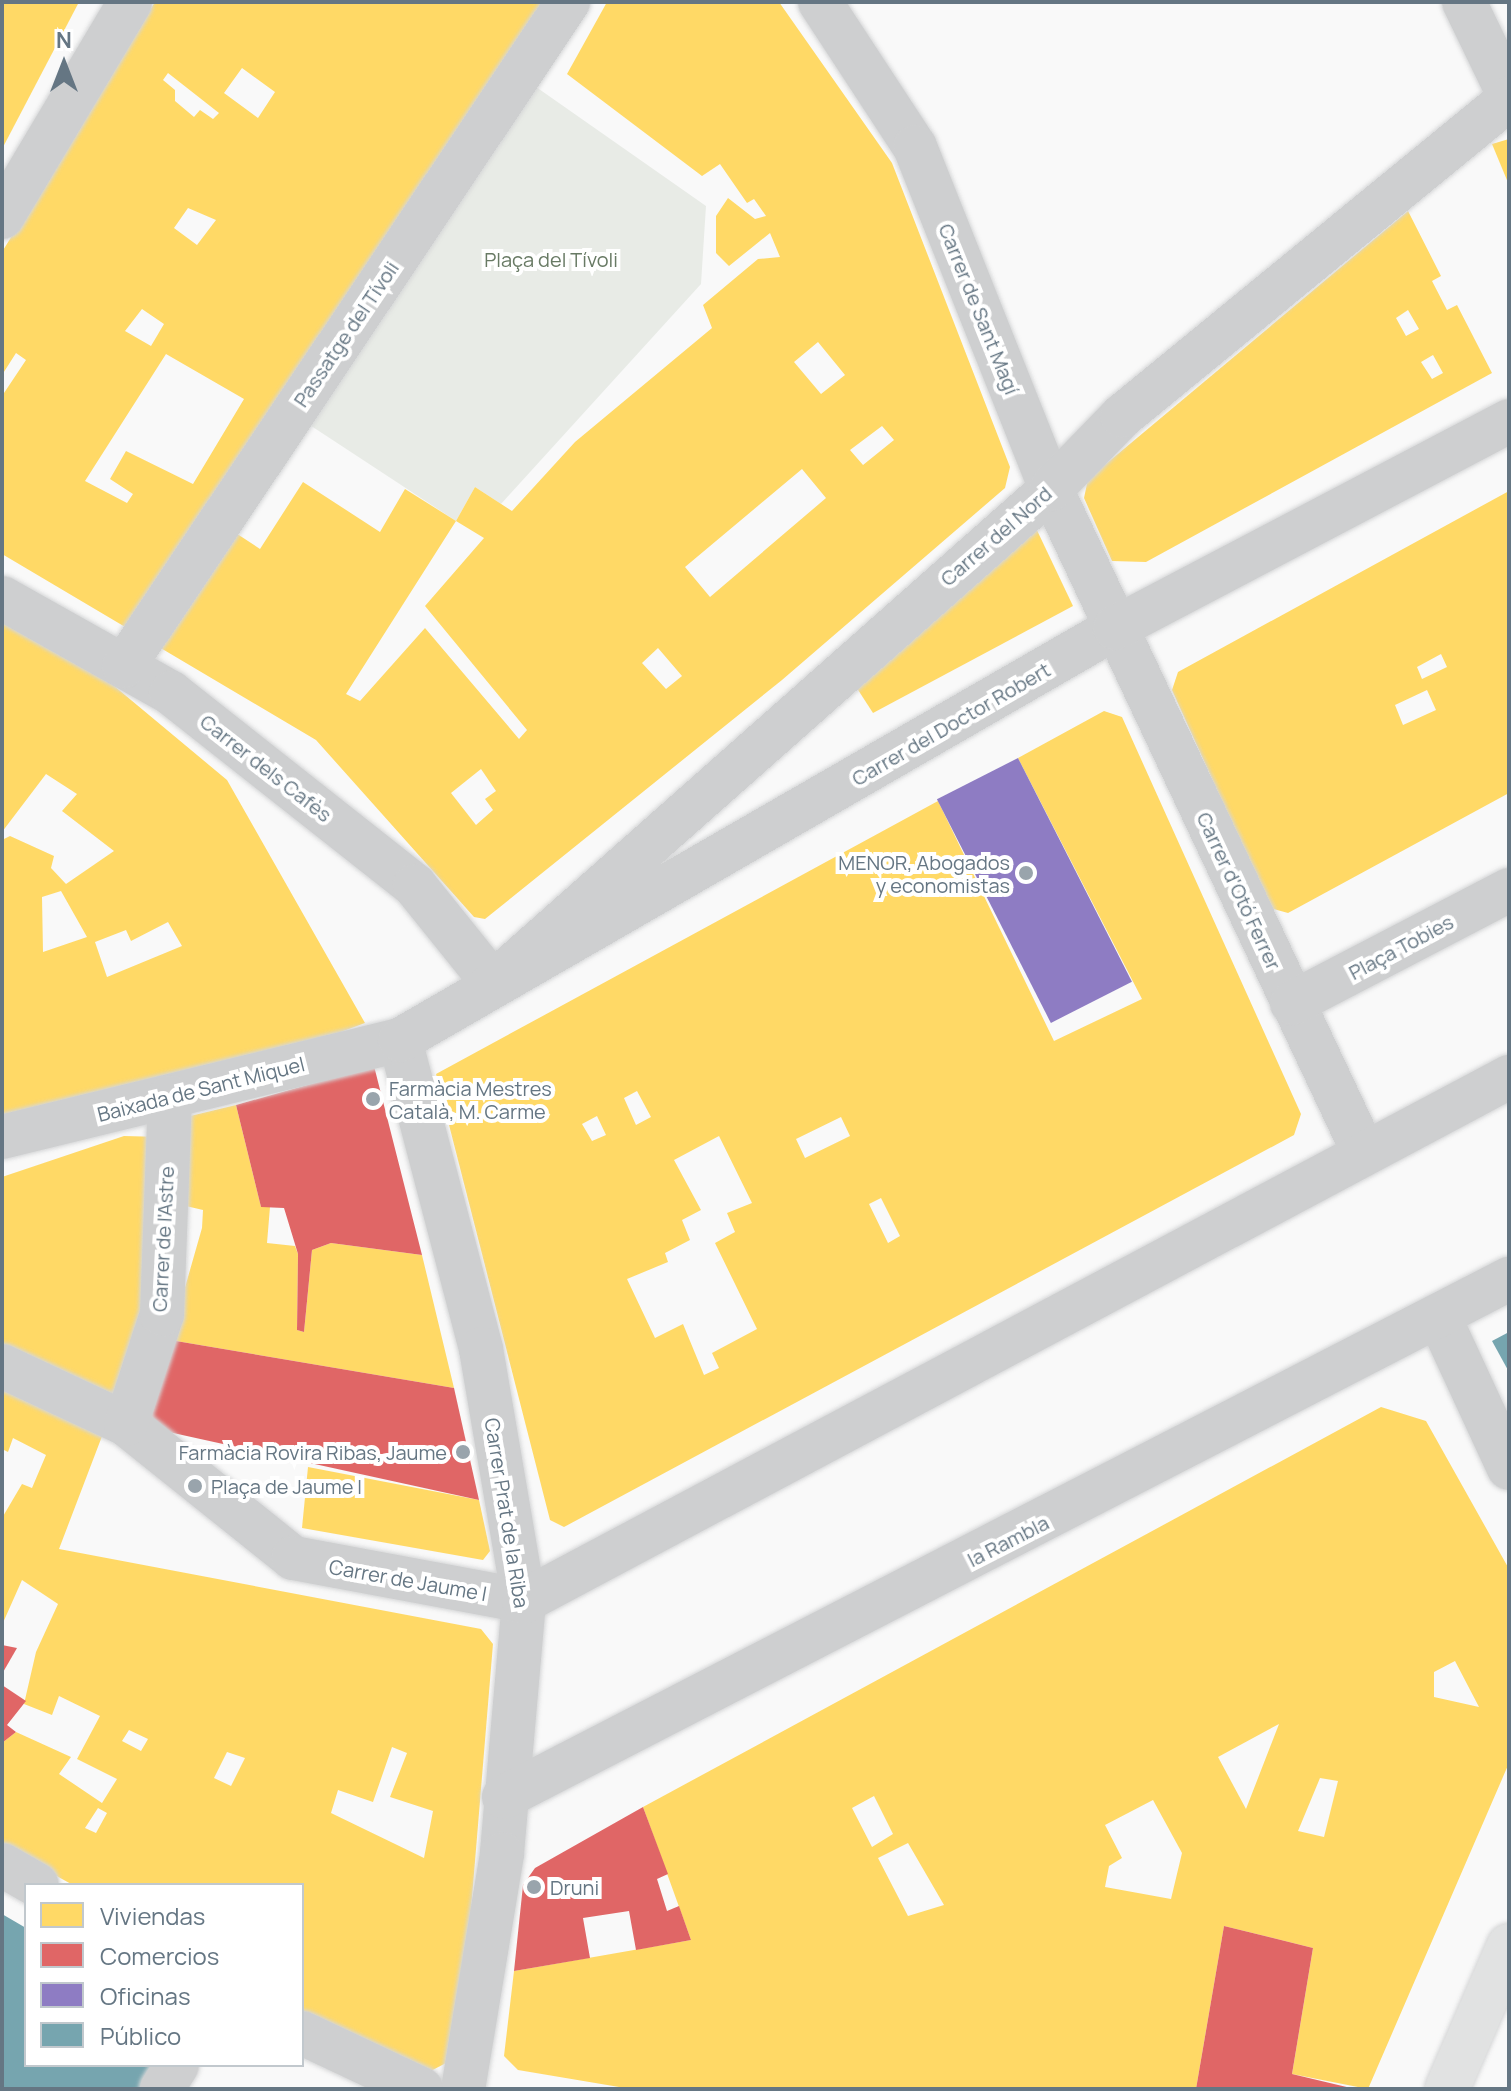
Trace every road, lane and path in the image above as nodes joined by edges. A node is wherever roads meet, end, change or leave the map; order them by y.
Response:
1 (130, 2) edge
2 (568, 2) edge
3 (820, 2) edge
4 (1464, 2) edge
5 (1509, 97) edge
6 (2, 217) edge
7 (1509, 421) edge
8 (1051, 489) junction
9 (2, 598) edge
10 (1115, 628) junction
11 (124, 666) junction
12 (1509, 890) edge
13 (493, 983) junction
14 (1292, 1003) junction
15 (400, 1040) junction
16 (1509, 1077) edge
17 (170, 1097) junction
18 (2, 1137) edge
19 (1364, 1153) junction
20 (1509, 1279) edge
21 (1440, 1319) junction
22 (2, 1366) edge
23 (126, 1424) junction
24 (1509, 1468) edge
25 (524, 1601) junction
26 (504, 1797) junction
27 (2, 1865) edge
28 (34, 1883) edge
29 (1509, 1946) edge
30 (304, 2034) edge
31 (176, 2067) edge
32 (162, 2089) edge
33 (421, 2089) edge
34 (463, 2089) edge
35 (1447, 2089) edge

1 - 6 street
2 - 11 street, Passatge del Tívoli
3 - 8 street, Carrer de Sant Magí
4 - 5 street
5 - 8 street, Carrer del Nord
7 - 10 street, Carrer del Doctor Robert
8 - 10 street, Carrer de Sant Magí
8 - 13 street, Carrer del Nord
9 - 11 street, Carrer dels Cafès
10 - 13 street, Carrer del Doctor Robert
10 - 14 street, Carrer d'Otó Ferrer
11 - 13 street, Carrer dels Cafès
12 - 14 street, Plaça Tobies
13 - 15 street, Carrer del Doctor Robert
14 - 19 street, Carrer d'Otó Ferrer
15 - 17 street, Baixada de Sant Miquel
15 - 25 street, Carrer Prat de la Riba
16 - 19 street
17 - 18 street, Baixada de Sant Miquel
17 - 23 street, Carrer de l'Astre
19 - 25 street
20 - 21 street, la Rambla
21 - 24 street
21 - 26 street, la Rambla
22 - 23 street
23 - 25 street, Carrer de Jaume I
25 - 26 street, Carrer Prat de la Riba
26 - 34 street, Carrer Prat de la Riba
27 - 28 street
29 - 35 street
30 - 33 street
31 - 32 street

